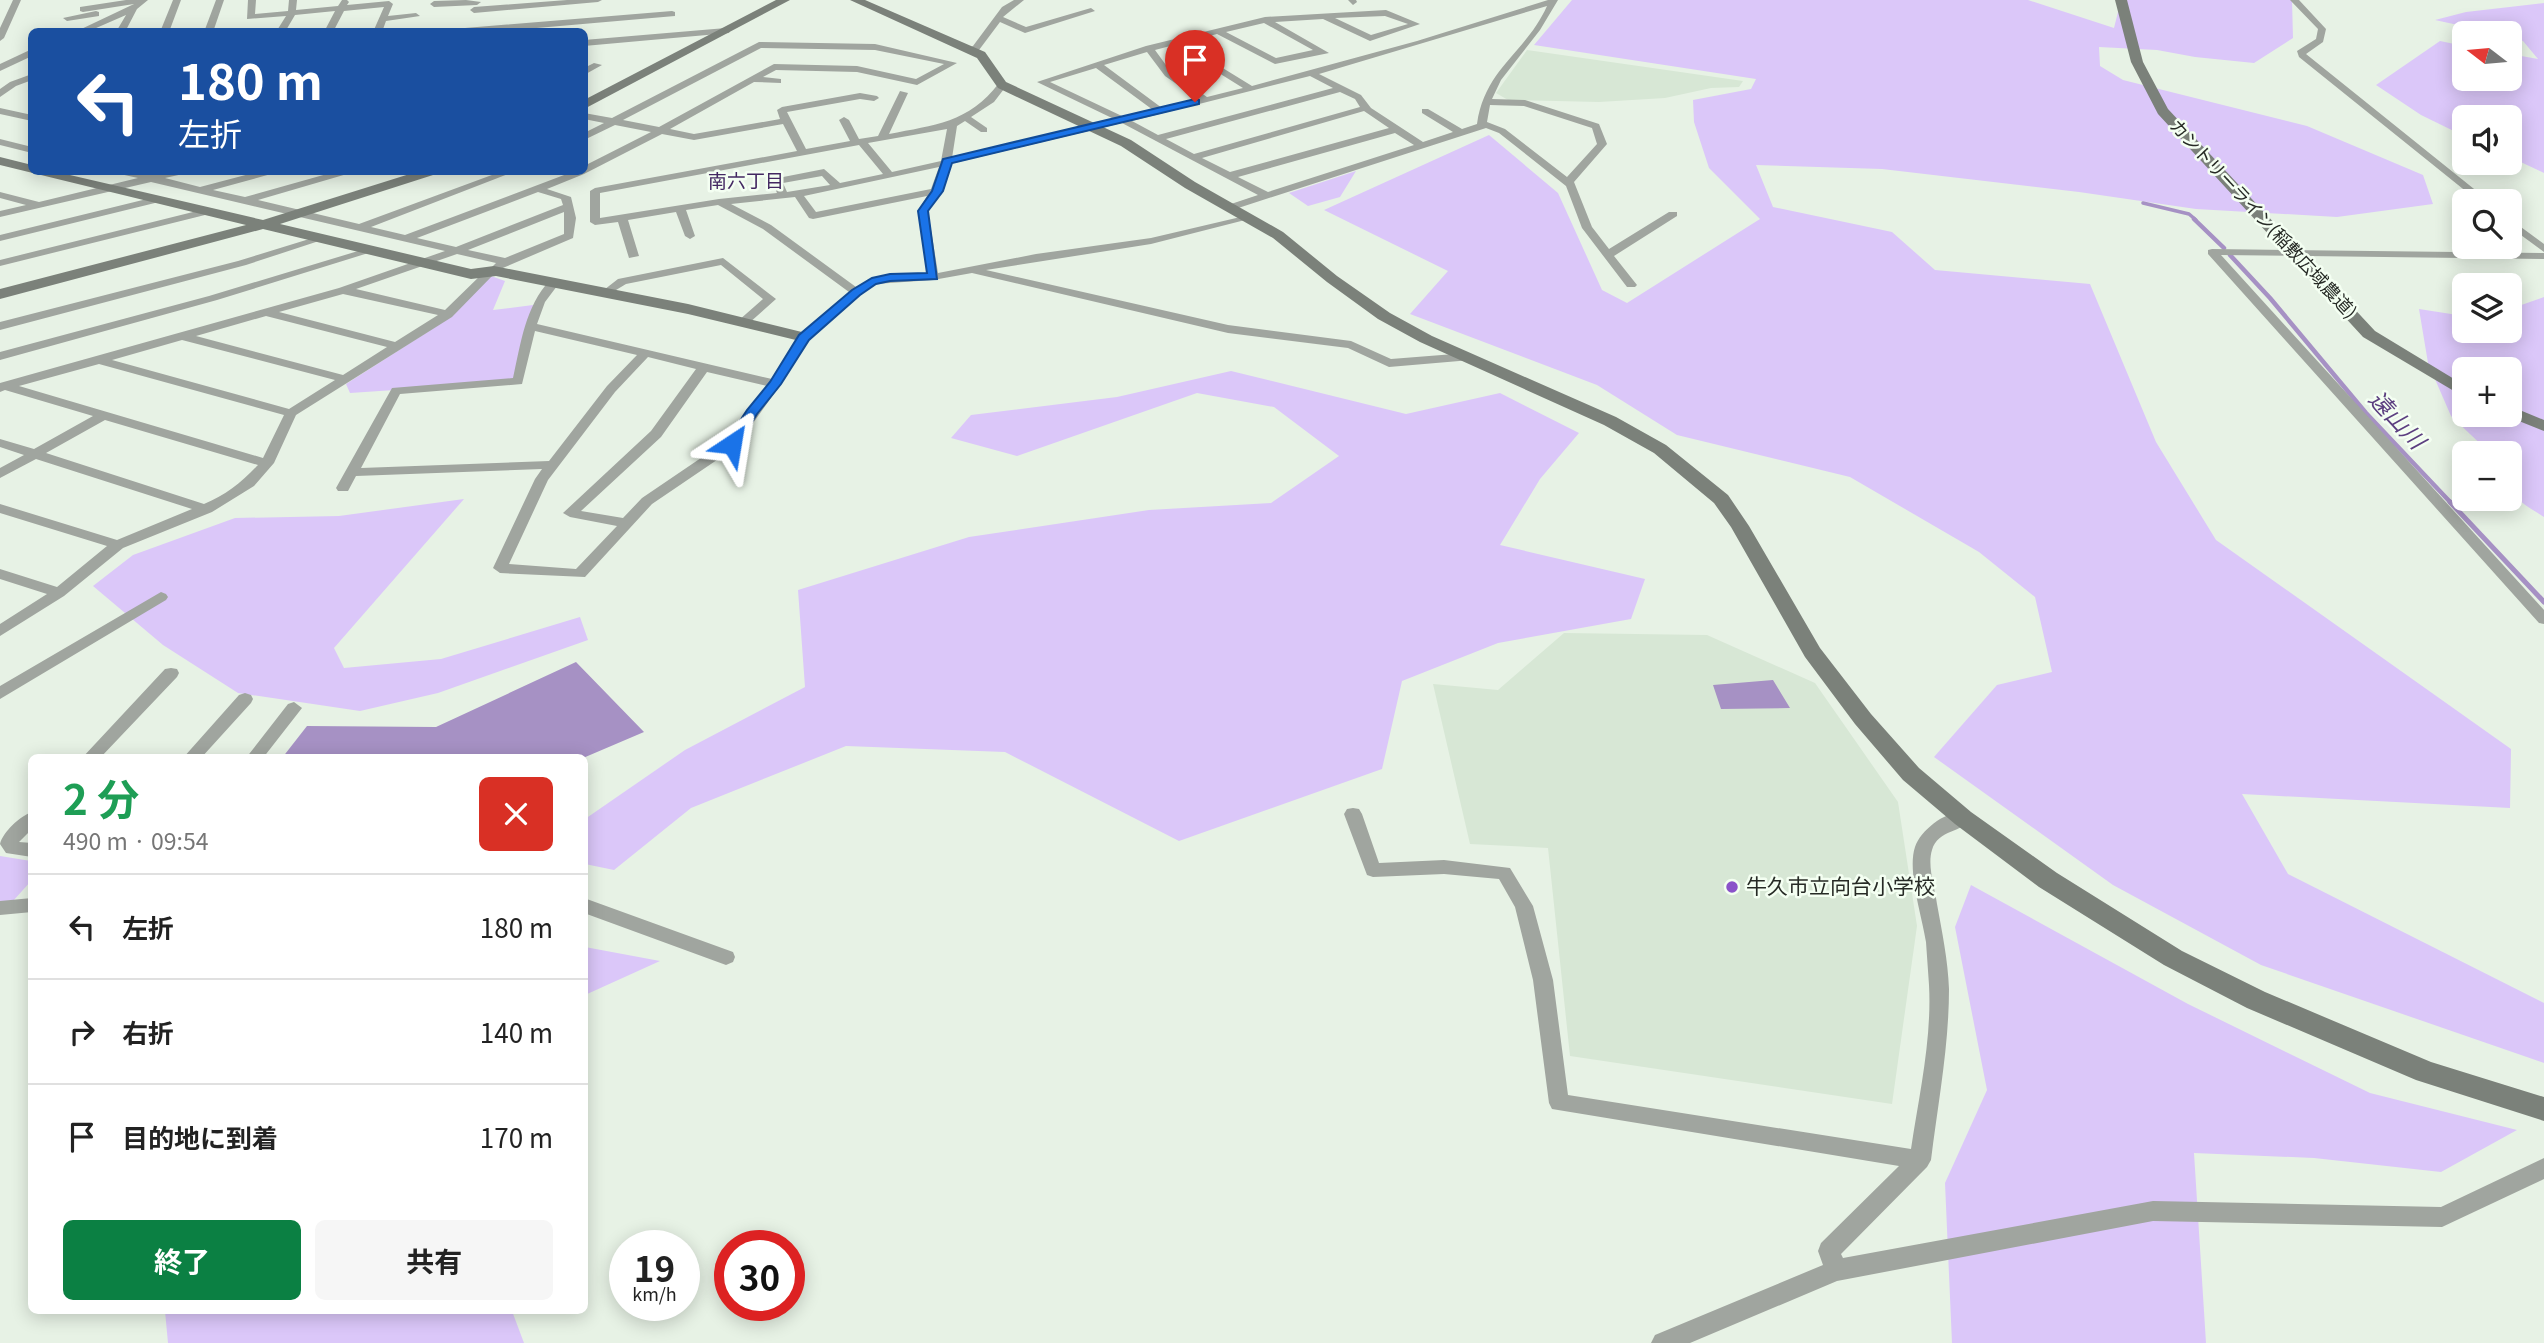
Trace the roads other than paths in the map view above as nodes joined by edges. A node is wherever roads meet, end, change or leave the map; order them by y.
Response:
1 (177, 0) edge
2 (220, 0) edge
3 (252, 0) edge
4 (293, 0) edge
5 (598, 0) edge
6 (673, 0) edge
7 (784, 0) edge
8 (856, 0) edge
9 (1020, 0) edge
10 (2121, 0) edge
11 (2294, 0) edge
12 (143, 2) edge
13 (1550, 2) edge
14 (1517, 3) dead end
15 (15, 4) edge
16 (343, 4) edge
17 (476, 4) edge
18 (434, 5) dead end
19 (0, 9) edge
20 (83, 9) dead end
21 (1091, 11) dead end
22 (124, 12) junction
23 (292, 13) junction
24 (672, 14) junction
25 (416, 16) dead end
26 (1325, 17) junction
27 (67, 18) dead end
28 (998, 18) junction
29 (382, 19) junction
30 (1265, 20) junction
31 (3, 26) edge
32 (88, 28) edge
33 (123, 28) edge
34 (166, 28) edge
35 (210, 28) edge
36 (283, 28) edge
37 (330, 28) edge
38 (379, 28) edge
39 (466, 28) edge
40 (502, 28) edge
41 (726, 31) junction
42 (1218, 31) junction
43 (670, 36) junction
44 (0, 38) edge
45 (1175, 42) junction
46 (588, 43) edge
47 (810, 46) junction
48 (1149, 48) junction
49 (969, 51) junction
50 (1322, 51) junction
51 (588, 53) edge
52 (28, 54) edge
53 (28, 59) edge
54 (18, 60) junction
55 (1343, 63) junction
56 (1097, 64) junction
57 (597, 65) dead end
58 (774, 66) junction
59 (0, 68) edge
60 (588, 70) edge
61 (1309, 72) junction
62 (28, 78) edge
63 (751, 79) junction
64 (778, 81) dead end
65 (13, 84) junction
66 (1002, 85) junction
67 (28, 87) edge
68 (1249, 88) junction
69 (1340, 89) junction
70 (903, 93) dead end
71 (0, 94) edge
72 (874, 97) dead end
73 (1205, 100) junction
74 (1485, 102) junction
75 (588, 103) edge
76 (1366, 108) junction
77 (0, 111) edge
78 (1160, 111) junction
79 (1425, 111) dead end
80 (28, 117) edge
81 (588, 117) edge
82 (965, 117) junction
83 (844, 120) dead end
84 (1123, 120) junction
85 (786, 121) junction
86 (617, 122) junction
87 (1482, 123) junction
88 (952, 125) junction
89 (1089, 128) junction
90 (1397, 129) junction
91 (984, 130) dead end
92 (660, 131) junction
93 (1463, 134) junction
94 (588, 136) edge
95 (883, 138) junction
96 (1157, 138) junction
97 (0, 142) edge
98 (859, 142) junction
99 (1422, 146) junction
100 (28, 149) edge
101 (804, 153) junction
102 (1194, 157) junction
103 (947, 161) junction
104 (0, 162) edge
105 (28, 168) edge
106 (588, 168) edge
107 (55, 175) edge
108 (138, 175) edge
109 (166, 175) edge
110 (256, 175) edge
111 (333, 175) edge
112 (419, 175) edge
113 (500, 175) edge
114 (572, 175) edge
115 (890, 175) junction
116 (1229, 176) junction
117 (153, 178) junction
118 (1568, 183) junction
119 (836, 185) junction
120 (111, 188) junction
121 (537, 189) junction
122 (2469, 189) edge
123 (202, 190) junction
124 (937, 191) junction
125 (796, 192) junction
126 (0, 195) edge
127 (783, 195) junction
128 (1267, 196) junction
129 (159, 200) junction
130 (248, 201) junction
131 (719, 202) junction
132 (37, 204) junction
133 (567, 207) junction
134 (680, 208) junction
135 (209, 211) junction
136 (1237, 212) junction
137 (0, 214) edge
138 (303, 214) junction
139 (1673, 214) dead end
140 (622, 217) junction
141 (265, 224) junction
142 (361, 227) junction
143 (2522, 232) edge
144 (690, 236) dead end
145 (0, 238) edge
146 (323, 238) junction
147 (407, 238) junction
148 (2544, 249) edge
149 (372, 250) junction
150 (458, 250) junction
151 (2296, 253) junction
152 (1608, 255) junction
153 (633, 256) dead end
154 (2544, 256) edge
155 (423, 262) junction
156 (0, 263) edge
157 (496, 269) junction
158 (970, 270) junction
159 (933, 277) junction
160 (554, 282) junction
161 (1631, 285) dead end
162 (343, 290) junction
163 (856, 292) junction
164 (606, 293) junction
165 (0, 294) edge
166 (267, 313) junction
167 (448, 314) junction
168 (744, 321) junction
169 (0, 326) edge
170 (531, 326) junction
171 (184, 336) junction
172 (804, 337) junction
173 (397, 346) junction
174 (645, 353) junction
175 (0, 356) edge
176 (1467, 357) junction
177 (96, 359) junction
178 (0, 365) edge
179 (704, 367) junction
180 (345, 379) junction
181 (775, 384) junction
182 (2452, 385) edge
183 (2, 387) edge
184 (292, 413) junction
185 (102, 416) junction
186 (2522, 416) edge
187 (2544, 426) edge
188 (0, 443) edge
189 (34, 454) junction
190 (267, 463) junction
191 (552, 465) junction
192 (351, 472) junction
193 (0, 474) edge
194 (342, 488) dead end
195 (0, 508) edge
196 (207, 509) junction
197 (626, 523) junction
198 (118, 545) junction
199 (0, 574) edge
200 (59, 593) junction
201 (161, 597) dead end
202 (2544, 620) edge
203 (0, 631) edge
204 (172, 673) dead end
205 (0, 693) edge
206 (246, 699) dead end
207 (293, 708) dead end
208 (94, 754) edge
209 (195, 754) edge
210 (257, 754) edge
211 (1353, 814) dead end
212 (1963, 818) junction
213 (28, 822) edge
214 (28, 850) edge
215 (28, 905) edge
216 (588, 906) edge
217 (0, 908) edge
218 (726, 957) dead end
219 (2544, 1109) edge
220 (1920, 1160) junction
221 (2544, 1168) edge
222 (1836, 1270) junction
223 (1663, 1343) edge

1 - 34 street
2 - 35 street
3 - 23 street
4 - 23 street
5 - 17 street
6 - 24 street
7 - 41 street
8 - 49 street
9 - 28 street
10 - 151 street, カントリーライン(稲敷広域農道)
11 - 122 street
12 - 20 street
12 - 22 street
12 - 33 street
13 - 14 street
13 - 55 street
13 - 74 street
15 - 19 street
15 - 31 street
16 - 23 street
16 - 29 street
16 - 37 street
17 - 18 street
17 - 39 street
21 - 28 street
22 - 27 street
22 - 32 street
23 - 36 street
24 - 40 street
24 - 43 street
25 - 29 street
26 - 26 street
26 - 30 street
28 - 49 street
29 - 38 street
30 - 42 street
30 - 50 street
31 - 44 street
41 - 43 street
41 - 75 street
42 - 45 street
42 - 50 street
43 - 46 street
43 - 51 street
45 - 48 street
45 - 68 street
47 - 58 street
47 - 58 street
47 - 86 street
48 - 56 street
48 - 73 street
49 - 66 street
50 - 55 street
52 - 54 street
53 - 54 street
54 - 59 street
55 - 61 street
56 - 78 street
56 - 84 street
57 - 60 street
58 - 63 street
61 - 68 street
61 - 69 street
62 - 65 street
63 - 64 street
63 - 92 street
65 - 67 street
65 - 71 street
66 - 82 street
66 - 89 street
68 - 73 street
69 - 76 street
69 - 96 street
70 - 95 street
72 - 85 street
73 - 78 street
74 - 87 street
74 - 118 street
76 - 90 street
76 - 102 street
77 - 80 street
78 - 84 street
79 - 93 street
81 - 86 street
82 - 88 street
82 - 91 street
83 - 98 street
84 - 89 street
84 - 96 street
85 - 92 street
85 - 101 street
86 - 92 street
86 - 94 street
87 - 93 street
87 - 118 street
88 - 95 street
88 - 103 street
89 - 103 street
89 - 136 street
90 - 99 street
90 - 116 street
92 - 106 street
93 - 99 street
95 - 98 street
96 - 102 street
97 - 100 street
98 - 101 street
98 - 115 street
99 - 128 street
101 - 140 street
102 - 116 street
103 - 115 street
103 - 124 street
104 - 105 street
107 - 120 street
108 - 117 street
109 - 117 street
110 - 123 street
111 - 130 street
112 - 138 street
113 - 142 street
114 - 121 street
115 - 119 street
116 - 128 street
117 - 120 street
117 - 123 street
118 - 152 street
119 - 125 street
119 - 127 street
120 - 129 street
120 - 132 street
121 - 133 street
121 - 147 street
123 - 130 street
124 - 125 street
124 - 159 street
125 - 127 street
126 - 132 street
127 - 131 street
128 - 136 street
129 - 135 street
129 - 145 street
130 - 138 street
131 - 134 street
131 - 163 street
132 - 137 street
133 - 150 street
133 - 157 street
134 - 140 street
134 - 144 street
135 - 141 street
135 - 156 street
136 - 158 street
136 - 176 street
138 - 141 street
138 - 142 street
139 - 152 street
140 - 153 street
141 - 146 street
141 - 165 street
142 - 147 street
143 - 148 street
146 - 149 street
146 - 169 street
147 - 150 street
149 - 155 street
149 - 175 street
150 - 155 street
150 - 157 street
151 - 154 street
151 - 182 street, カントリーライン(稲敷広域農道)
151 - 202 street
152 - 161 street
155 - 157 street
155 - 162 street
157 - 160 street
157 - 167 street
158 - 159 street
158 - 176 street
159 - 163 street
160 - 164 street
160 - 170 street
162 - 166 street
162 - 167 street
163 - 172 street
164 - 168 street
164 - 168 street
166 - 171 street
166 - 173 street
167 - 173 street
168 - 172 street
170 - 174 street
170 - 192 street
171 - 177 street
171 - 180 street
172 - 181 street
173 - 180 street
174 - 179 street
174 - 191 street
176 - 212 street
177 - 183 street
177 - 184 street
178 - 183 street
179 - 181 street
179 - 197 street
180 - 184 street
181 - 197 street
183 - 185 street
184 - 190 street
185 - 189 street
185 - 190 street
186 - 187 street
188 - 189 street
189 - 193 street
189 - 196 street
190 - 196 street
191 - 192 street
191 - 197 street
192 - 194 street
195 - 198 street
196 - 198 street
198 - 200 street
199 - 200 street
200 - 203 street
201 - 205 street
204 - 208 street
206 - 209 street
207 - 210 street
211 - 220 street
212 - 219 street
212 - 220 street
213 - 214 street
215 - 217 street
216 - 218 street
220 - 222 street
221 - 222 street
222 - 223 street

